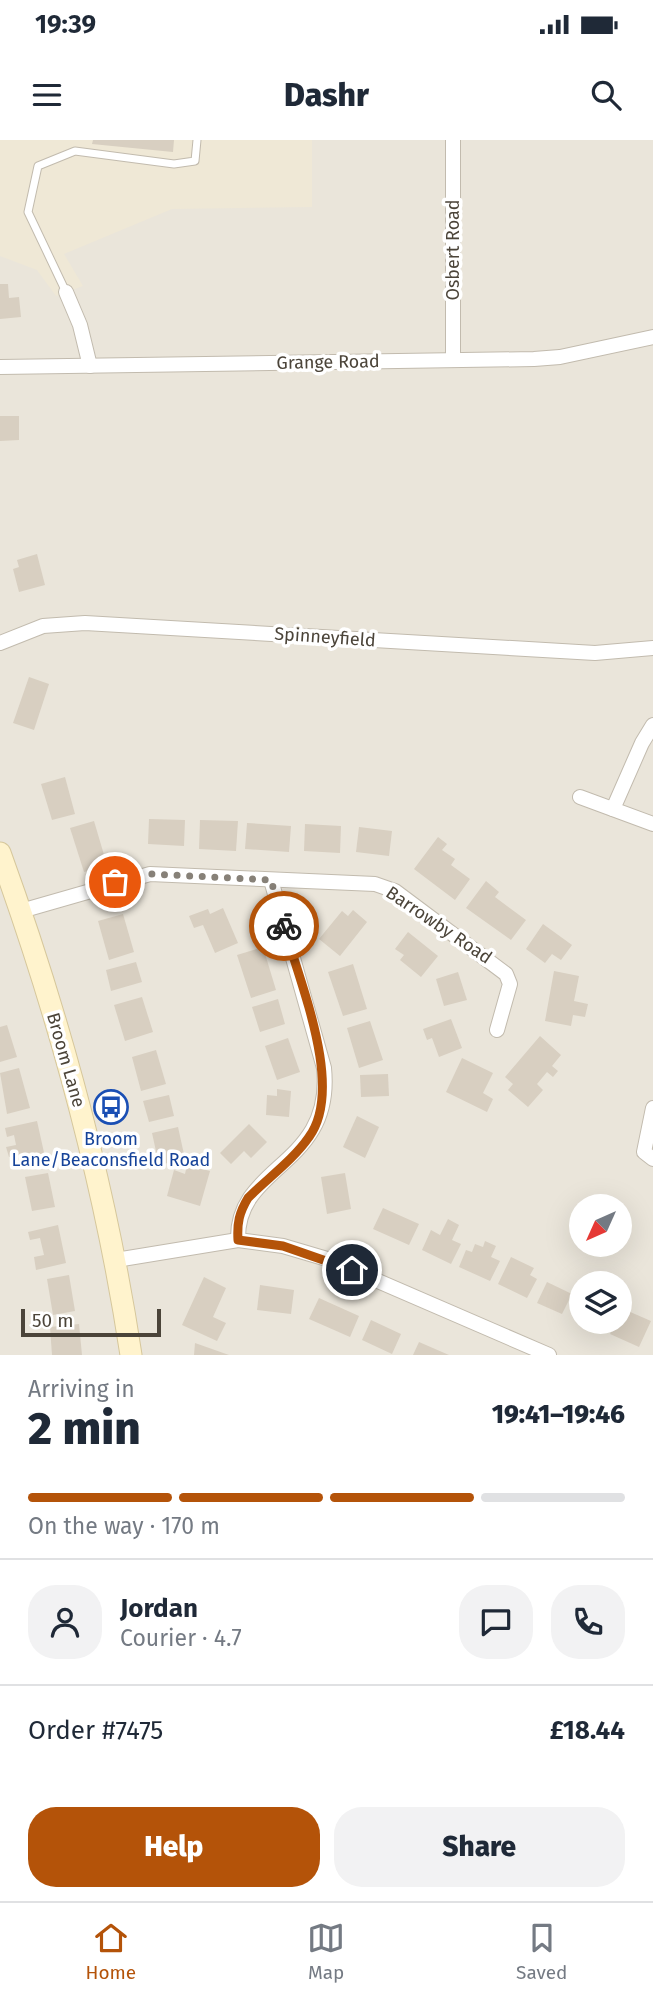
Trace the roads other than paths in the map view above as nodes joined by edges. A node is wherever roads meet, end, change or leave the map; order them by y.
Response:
1 (197, 140) edge
2 (453, 140) edge
3 (66, 292) joint
4 (653, 337) edge
5 (453, 359) junction
6 (90, 366) junction
7 (0, 367) edge
8 (0, 643) edge
9 (653, 649) edge
10 (653, 725) edge
11 (580, 797) dead end
12 (613, 809) junction
13 (653, 824) edge
14 (0, 853) edge
15 (271, 880) junction
16 (21, 911) junction
17 (497, 1030) dead end
18 (652, 1113) edge
19 (653, 1159) edge
20 (238, 1240) junction
21 (116, 1260) junction
22 (131, 1355) edge
23 (549, 1355) edge

1 - 3 lane
2 - 5 street, Osbert Road
3 - 6 street
4 - 5 street, Grange Road
5 - 6 street, Grange Road
6 - 7 street, Grange Road
8 - 9 street, Spinneyfield
10 - 12 street
11 - 12 street
12 - 13 street
14 - 16 main road, Broom Lane
15 - 16 street, Barrowby Road
15 - 17 street, Barrowby Road
15 - 20 street
16 - 21 main road, Broom Lane
18 - 19 street
20 - 21 street
20 - 23 street
21 - 22 main road, Broom Lane

